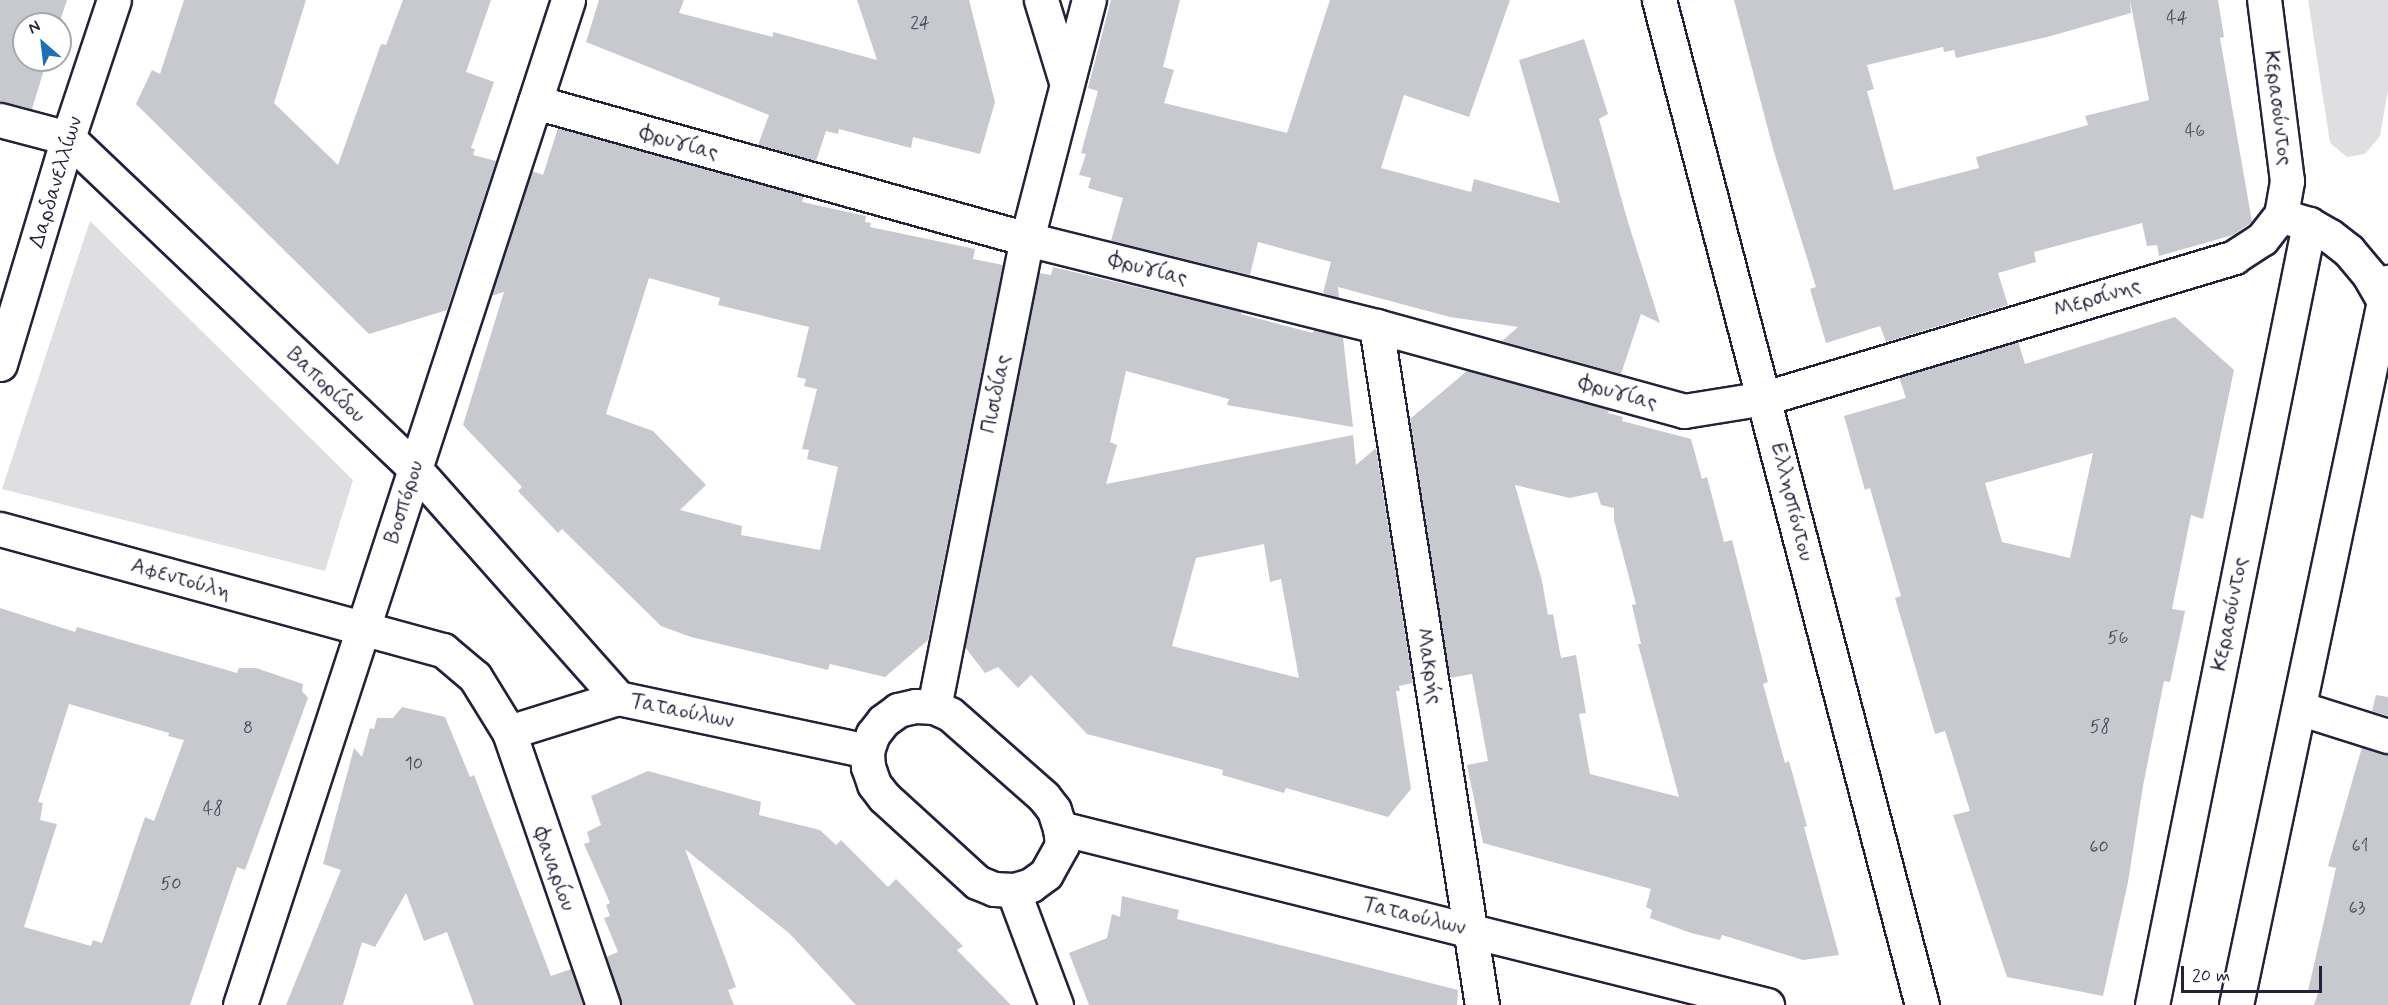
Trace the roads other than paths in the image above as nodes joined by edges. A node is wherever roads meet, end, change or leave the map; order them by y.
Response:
1 (114, 0) edge
2 (568, 0) edge
3 (1041, 0) edge
4 (1089, 0) edge
5 (1659, 0) edge
6 (2264, 0) edge
7 (1066, 82) junction
8 (535, 102) junction
9 (0, 120) edge
10 (68, 138) junction
11 (2295, 220) junction
12 (1027, 239) junction
13 (2386, 298) edge
14 (1376, 326) junction
15 (0, 364) edge
16 (1765, 398) junction
17 (415, 469) junction
18 (0, 528) edge
19 (363, 629) junction
20 (618, 698) junction
21 (934, 707) junction
22 (2300, 708) junction
23 (508, 732) junction
24 (2388, 736) edge
25 (867, 751) junction
26 (1060, 828) junction
27 (1013, 890) junction
28 (1470, 930) junction
29 (240, 1005) edge
30 (603, 1005) edge
31 (1056, 1005) edge
32 (1482, 1005) edge
33 (1767, 1005) edge
34 (1922, 1005) edge
35 (2152, 1005) edge
36 (2236, 1005) edge

1 - 10 street, Δαρδανελλίων
2 - 8 street, Βοσπόρου
3 - 7 street
4 - 7 street, Πισιδίας
5 - 16 street, Ελλησπόντου
6 - 11 street, Κερασούντος
7 - 12 street, Πισιδίας
8 - 12 street, Φρυγίας
8 - 17 street, Βοσπόρου
9 - 10 street, Βαπορίδου
10 - 15 street, Δαρδανελλίων
10 - 17 street, Βαπορίδου
11 - 13 street
11 - 16 street, Μερσίνης
11 - 35 street, Κερασούντος
12 - 14 street, Φρυγίας
12 - 21 street, Πισιδίας
13 - 22 street
14 - 16 street, Φρυγίας
14 - 28 street, Μακρής
16 - 34 street, Ελλησπόντου
17 - 19 street, Βοσπόρου
17 - 20 street, Βαπορίδου
18 - 19 street, Αφεντούλη
19 - 23 street
19 - 29 street, Βοσπόρου
20 - 23 street, Ταταούλων
20 - 25 street, Ταταούλων
21 - 25 street
21 - 26 street
22 - 24 street
22 - 36 street
23 - 30 street, Φαναρίου
25 - 27 street
26 - 27 street
26 - 28 street, Ταταούλων
27 - 31 street
28 - 32 street, Μακρής
28 - 33 street, Ταταούλων

